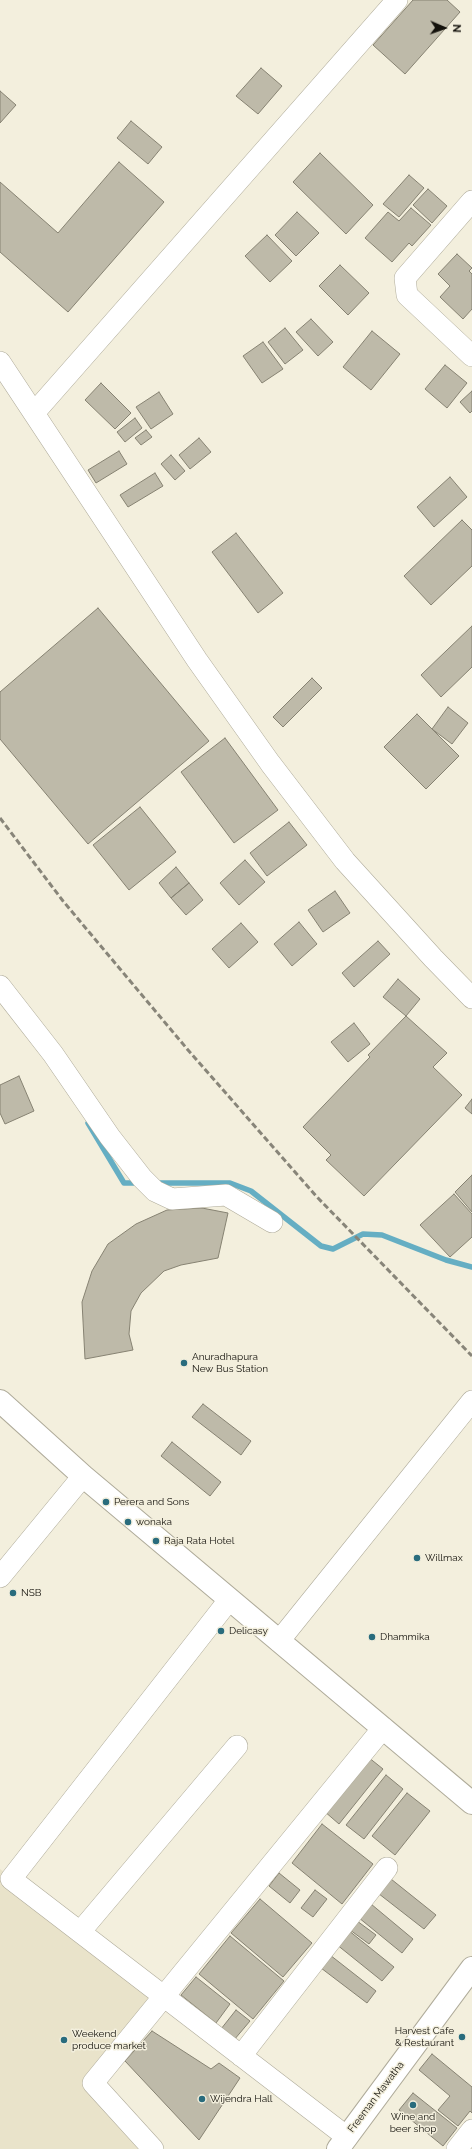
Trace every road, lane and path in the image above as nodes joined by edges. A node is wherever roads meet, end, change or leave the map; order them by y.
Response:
1 (397, 0) edge
2 (472, 201) edge
3 (472, 356) edge
4 (0, 362) edge
5 (34, 413) junction
6 (0, 986) edge
7 (472, 998) edge
8 (272, 1222) dead end
9 (0, 1401) edge
10 (472, 1401) edge
11 (83, 1476) junction
12 (0, 1577) edge
13 (229, 1600) junction
14 (279, 1642) junction
15 (383, 1728) junction
16 (237, 1746) dead end
17 (472, 1803) edge
18 (387, 1868) dead end
19 (6, 1874) edge
20 (80, 1932) junction
21 (472, 1968) edge
22 (164, 1997) junction
23 (241, 2056) junction
24 (472, 2130) edge
25 (342, 2143) edge
26 (153, 2149) edge
27 (457, 2149) edge

1 - 5 street
2 - 3 street
4 - 5 street
5 - 7 street
6 - 8 street
9 - 11 main road
10 - 14 street
11 - 12 street
11 - 13 main road
13 - 14 main road
13 - 19 street
14 - 15 main road
15 - 17 main road
15 - 22 street
16 - 20 street
18 - 23 street
19 - 20 street
20 - 22 street
21 - 25 main road, Freeman Mawatha
22 - 23 street
22 - 26 street
23 - 25 street
24 - 27 street

